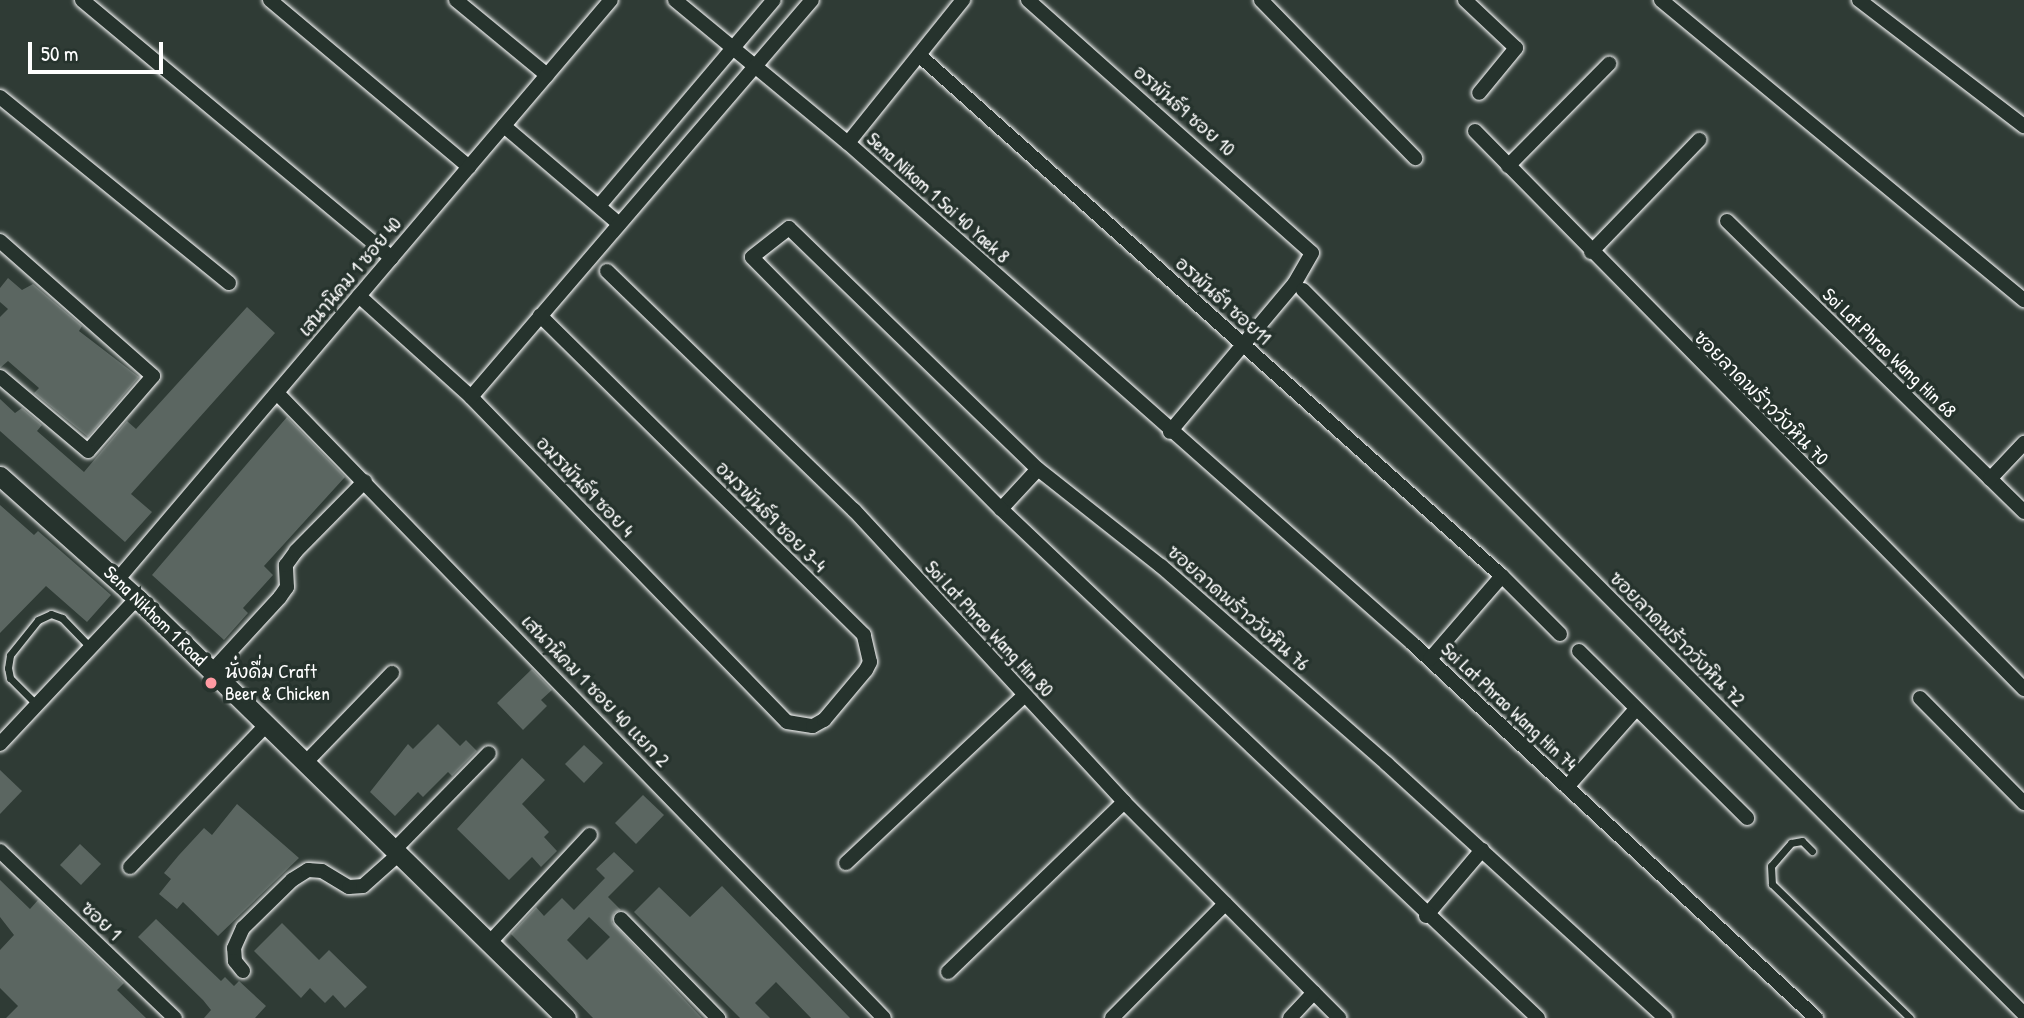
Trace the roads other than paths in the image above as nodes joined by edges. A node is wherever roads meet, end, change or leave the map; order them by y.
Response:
1 (82, 0) edge
2 (270, 0) edge
3 (456, 0) edge
4 (611, 0) edge
5 (675, 0) edge
6 (774, 0) edge
7 (812, 0) edge
8 (964, 0) edge
9 (1028, 0) edge
10 (1261, 0) edge
11 (1465, 0) edge
12 (1661, 0) edge
13 (1859, 0) edge
14 (733, 48) junction
15 (919, 55) junction
16 (1609, 64) dead end
17 (755, 66) junction
18 (547, 75) junction
19 (1479, 93) dead end
20 (0, 97) edge
21 (504, 126) junction
22 (2024, 126) edge
23 (1475, 131) dead end
24 (1699, 140) dead end
25 (848, 142) junction
26 (1415, 158) dead end
27 (1508, 166) junction
28 (470, 167) junction
29 (599, 206) junction
30 (1727, 221) dead end
31 (620, 224) junction
32 (0, 241) edge
33 (1591, 252) junction
34 (391, 258) junction
35 (607, 271) dead end
36 (229, 284) dead end
37 (1303, 290) dead end
38 (359, 296) junction
39 (2024, 300) edge
40 (540, 316) junction
41 (1242, 344) junction
42 (0, 377) edge
43 (277, 393) junction
44 (471, 397) junction
45 (1170, 432) junction
46 (2024, 443) edge
47 (1038, 469) junction
48 (0, 476) edge
49 (1990, 479) junction
50 (365, 481) junction
51 (1001, 509) junction
52 (2024, 512) edge
53 (1502, 576) junction
54 (118, 579) junction
55 (137, 598) junction
56 (1560, 634) dead end
57 (92, 649) junction
58 (1578, 651) dead end
59 (1430, 659) junction
60 (212, 671) junction
61 (392, 673) dead end
62 (2024, 689) edge
63 (1024, 696) junction
64 (1920, 698) dead end
65 (38, 705) junction
66 (1636, 709) junction
67 (776, 712) joint
68 (267, 724) junction
69 (0, 744) edge
70 (489, 753) dead end
71 (306, 762) junction
72 (1567, 787) junction
73 (1124, 802) junction
74 (2024, 803) edge
75 (1747, 818) dead end
76 (590, 835) dead end
77 (1482, 850) junction
78 (0, 851) edge
79 (398, 851) junction
80 (1812, 851) dead end
81 (846, 863) dead end
82 (130, 867) dead end
83 (1225, 904) junction
84 (1426, 916) junction
85 (621, 919) dead end
86 (491, 941) junction
87 (243, 971) dead end
88 (948, 972) dead end
89 (1314, 992) junction
90 (2024, 1014) edge
91 (175, 1018) edge
92 (566, 1018) edge
93 (718, 1018) edge
94 (884, 1018) edge
95 (1112, 1018) edge
96 (1290, 1018) edge
97 (1339, 1018) edge
98 (1538, 1018) edge
99 (1665, 1018) edge
100 (1816, 1018) edge
101 (1910, 1018) edge

1 - 34 street
2 - 28 street
3 - 18 street
4 - 18 street, เสนานิคม 1 ซอย 40
5 - 14 street, Sena Nikom 1 Soi 40 Yaek 8
6 - 14 street
7 - 17 street
8 - 15 street
9 - 41 street, อรพันธ์9 ซอย 10
10 - 26 street
11 - 19 street
12 - 39 street
13 - 22 street
14 - 17 street, Sena Nikom 1 Soi 40 Yaek 8
14 - 29 street
15 - 25 street
15 - 41 street, อรพันธ์9 ซอย11
16 - 27 street
17 - 25 street, Sena Nikom 1 Soi 40 Yaek 8
17 - 31 street
18 - 21 street, เสนานิคม 1 ซอย 40
20 - 36 street
21 - 28 street, เสนานิคม 1 ซอย 40
21 - 29 street
23 - 27 street, ซอยลาดพร้าววังหิน 70
24 - 33 street
25 - 45 street, Sena Nikom 1 Soi 40 Yaek 8
27 - 33 street, ซอยลาดพร้าววังหิน 70
28 - 34 street, เสนานิคม 1 ซอย 40
29 - 31 street
30 - 49 street, Soi Lat Phrao Wang Hin 68
31 - 40 street
32 - 42 street
33 - 62 street, ซอยลาดพร้าววังหิน 70
34 - 38 street, เสนานิคม 1 ซอย 40
35 - 63 street, Soi Lat Phrao Wang Hin 80
37 - 90 street, ซอยลาดพร้าววังหิน 72
38 - 43 street, เสนานิคม 1 ซอย 40
38 - 44 street, อมรพันธ์9 ซอย 4
40 - 44 street
40 - 67 street, อมรพันธ์9 ซอย 3-4
41 - 45 street
41 - 53 street, อรพันธ์9 ซอย11
43 - 50 street, เสนานิคม 1 ซอย 40 แยก 2
43 - 54 street, เสนานิคม 1 ซอย 40
44 - 67 street, อมรพันธ์9 ซอย 4
45 - 59 street, Soi Lat Phrao Wang Hin 74
46 - 49 street
47 - 51 street
47 - 51 street, ซอยลาดพร้าววังหิน 76
47 - 77 street, ซอยลาดพร้าววังหิน 76
48 - 54 street, Sena Nikhom 1 Road
49 - 52 street, Soi Lat Phrao Wang Hin 68
50 - 60 street
50 - 94 street, เสนานิคม 1 ซอย 40 แยก 2
51 - 84 street
53 - 56 street, อรพันธ์9 ซอย11
53 - 59 street
54 - 55 street, Sena Nikhom 1 Road
55 - 57 street
55 - 60 street, Sena Nikhom 1 Road
57 - 65 street
57 - 65 lane
58 - 66 street
59 - 72 street, Soi Lat Phrao Wang Hin 74
60 - 68 street, Sena Nikhom 1 Road
61 - 71 street
63 - 73 street, Soi Lat Phrao Wang Hin 80
63 - 81 street
64 - 74 street
65 - 69 street
66 - 72 street
66 - 75 street
68 - 71 street, Sena Nikhom 1 Road
68 - 82 street
70 - 79 street
71 - 79 street, Sena Nikhom 1 Road
72 - 100 street, Soi Lat Phrao Wang Hin 74
73 - 83 street, Soi Lat Phrao Wang Hin 80
73 - 88 street
76 - 86 street
77 - 84 street
77 - 99 street, ซอยลาดพร้าววังหิน 76
78 - 91 street, ซอย 1
79 - 86 street, Sena Nikhom 1 Road
79 - 87 street
80 - 101 lane
83 - 89 street, Soi Lat Phrao Wang Hin 80
83 - 95 street
84 - 98 street
85 - 93 street
86 - 92 street, Sena Nikhom 1 Road
89 - 96 street
89 - 97 street, Soi Lat Phrao Wang Hin 80

